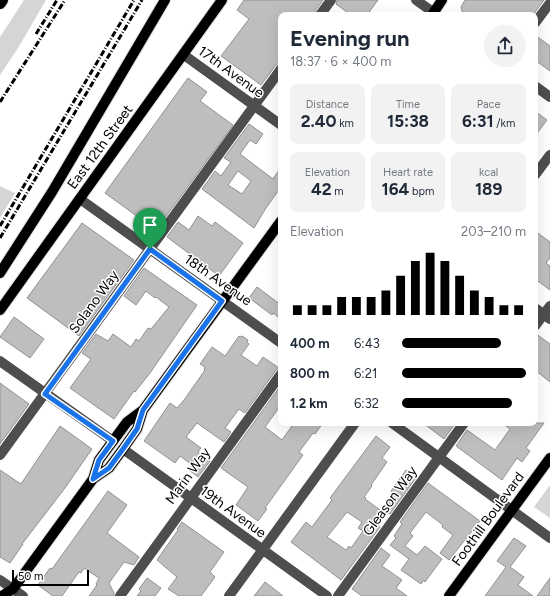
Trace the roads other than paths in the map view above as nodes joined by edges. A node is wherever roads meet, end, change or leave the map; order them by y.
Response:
1 (2, 0) edge
2 (165, 0) edge
3 (222, 0) edge
4 (331, 0) edge
5 (416, 0) edge
6 (442, 0) edge
7 (0, 3) edge
8 (550, 3) edge
9 (322, 12) edge
10 (431, 12) edge
11 (435, 12) edge
12 (538, 20) edge
13 (184, 55) junction
14 (278, 73) edge
15 (538, 88) edge
16 (550, 96) edge
17 (254, 106) junction
18 (278, 123) edge
19 (550, 155) edge
20 (538, 171) edge
21 (80, 199) junction
22 (278, 225) edge
23 (150, 249) junction
24 (0, 273) edge
25 (222, 301) junction
26 (538, 309) edge
27 (0, 310) edge
28 (548, 313) edge
29 (538, 323) edge
30 (278, 341) edge
31 (0, 361) edge
32 (278, 378) edge
33 (45, 394) junction
34 (143, 410) junction
35 (353, 426) edge
36 (396, 426) edge
37 (462, 426) edge
38 (113, 441) junction
39 (123, 449) junction
40 (0, 455) edge
41 (439, 458) junction
42 (550, 458) edge
43 (93, 479) junction
44 (190, 498) junction
45 (511, 510) junction
46 (550, 538) edge
47 (262, 550) junction
48 (0, 580) edge
49 (12, 592) edge
50 (2, 596) edge
51 (23, 596) edge
52 (120, 596) edge
53 (229, 596) edge
54 (327, 596) edge
55 (338, 596) edge
56 (449, 596) edge

1 - 7 highway
2 - 24 main road, East 12th Street
3 - 13 main road, East 12th Street
4 - 9 street
5 - 10 street
6 - 11 main road
8 - 12 street
13 - 17 street, 17th Avenue
13 - 21 main road, East 12th Street
14 - 17 street, Solano Way
15 - 16 street
17 - 18 street, 17th Avenue
17 - 23 street, Solano Way
19 - 20 street
21 - 23 street, 18th Avenue
21 - 27 main road, East 12th Street
22 - 25 main road
23 - 25 street, 18th Avenue
23 - 33 street, Solano Way
25 - 30 street, 18th Avenue
25 - 34 main road
26 - 28 street
28 - 29 street
31 - 33 street
32 - 44 street, Marin Way
33 - 38 street
33 - 40 street, Solano Way
34 - 38 main road
34 - 39 main road
35 - 47 street
36 - 41 street
37 - 41 street, Gleason Way
38 - 43 main road
39 - 43 main road
39 - 44 street, 19th Avenue
41 - 45 street
41 - 55 street, Gleason Way
42 - 45 main road, Foothill Boulevard
43 - 49 main road
44 - 47 street, 19th Avenue
44 - 52 street, Marin Way
45 - 46 street
45 - 56 main road, Foothill Boulevard
47 - 53 street
47 - 54 street, 19th Avenue
48 - 49 street
49 - 50 main road
49 - 51 street

